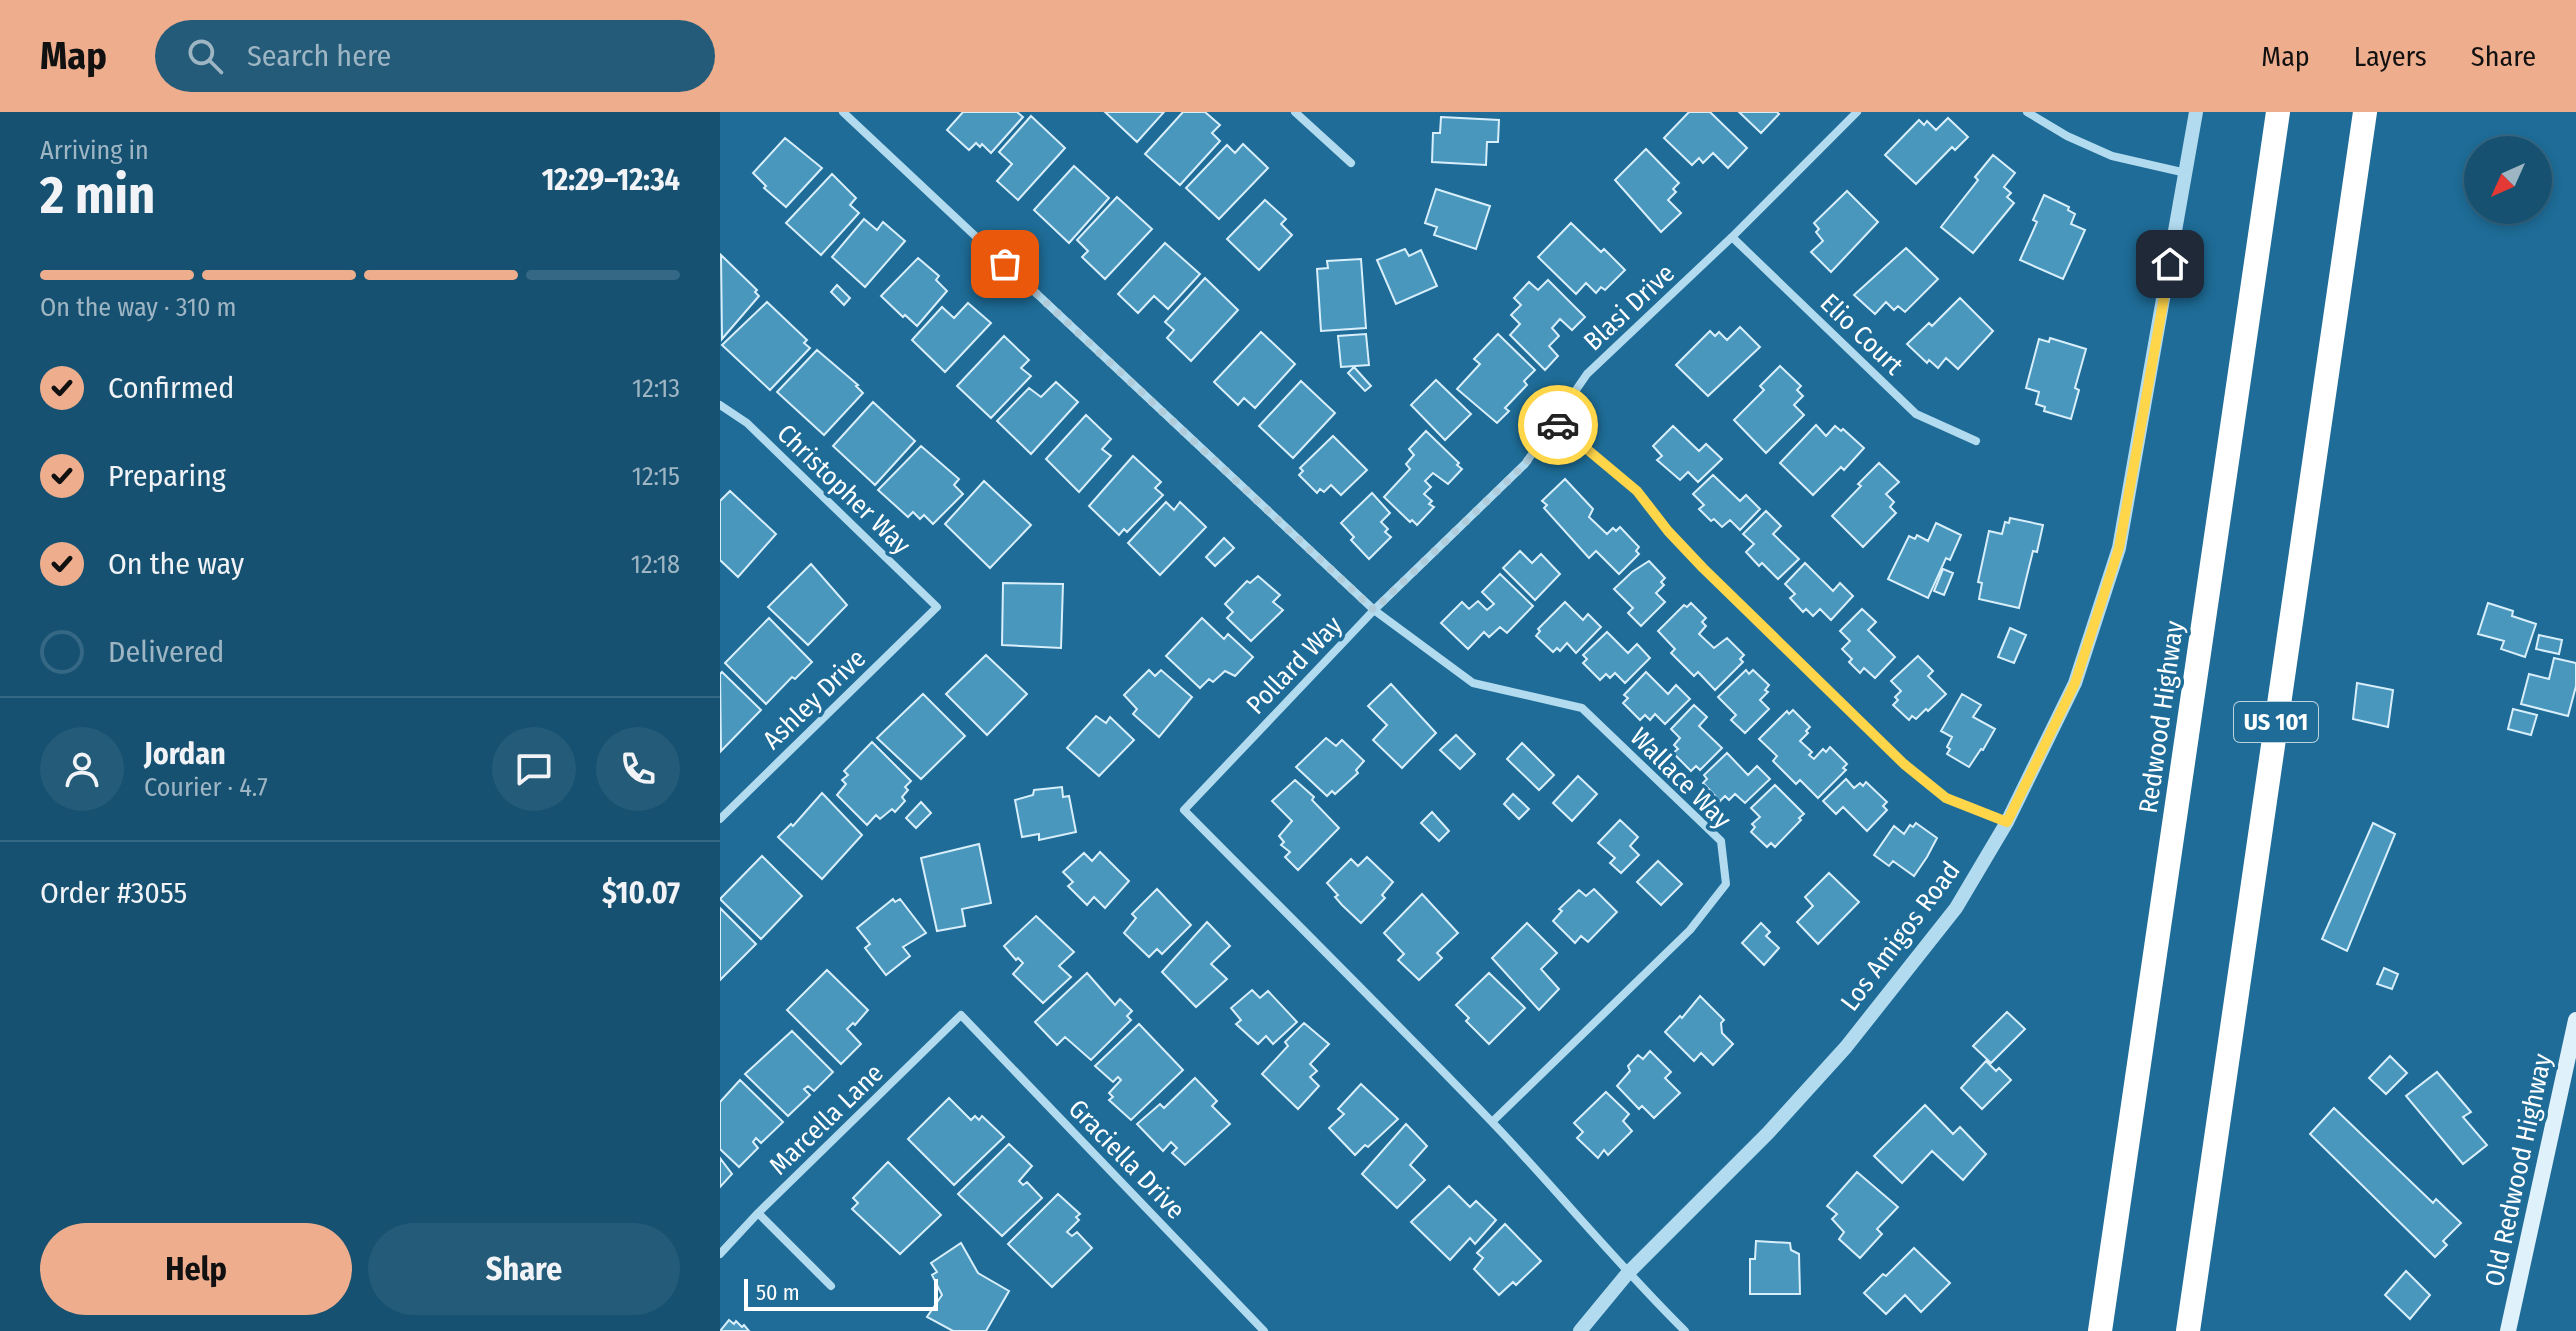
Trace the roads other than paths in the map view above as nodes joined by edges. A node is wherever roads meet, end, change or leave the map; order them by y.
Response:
1 (843, 112) edge
2 (1295, 112) edge
3 (1857, 112) edge
4 (2027, 112) edge
5 (2196, 112) edge
6 (2278, 112) edge
7 (2365, 112) edge
8 (1351, 163) dead end
9 (2186, 173) junction
10 (1732, 237) junction
11 (720, 405) edge
12 (1555, 422) junction
13 (1976, 441) dead end
14 (937, 607) joint
15 (1374, 610) junction
16 (720, 819) edge
17 (2007, 822) junction
18 (961, 1015) joint
19 (2576, 1020) edge
20 (1492, 1122) junction
21 (758, 1213) junction
22 (720, 1254) edge
23 (1627, 1274) junction
24 (831, 1286) dead end
25 (1264, 1331) edge
26 (1580, 1331) edge
27 (1685, 1331) edge
28 (2098, 1331) edge
29 (2188, 1331) edge
30 (2508, 1331) edge

1 - 15 street, Pollard Way
2 - 8 street
3 - 10 street, Blasi Drive
4 - 9 street
5 - 9 street, Los Amigos Road
6 - 28 highway, Redwood Highway
7 - 29 highway, US 101
9 - 17 street, Los Amigos Road
10 - 12 street, Blasi Drive
10 - 13 street, Elio Court
11 - 14 street, Christopher Way
12 - 15 street, Blasi Drive
12 - 17 street
14 - 16 street, Ashley Drive
15 - 20 street, Pollard Way
15 - 20 street, Wallace Way
17 - 23 street, Los Amigos Road
18 - 21 street, Marcella Lane
18 - 25 street, Graciella Drive
19 - 30 main road, Old Redwood Highway
20 - 23 street, Pollard Way
21 - 22 street, Marcella Lane
21 - 24 street
23 - 26 street, Los Amigos Road
23 - 27 street, Pollard Way

